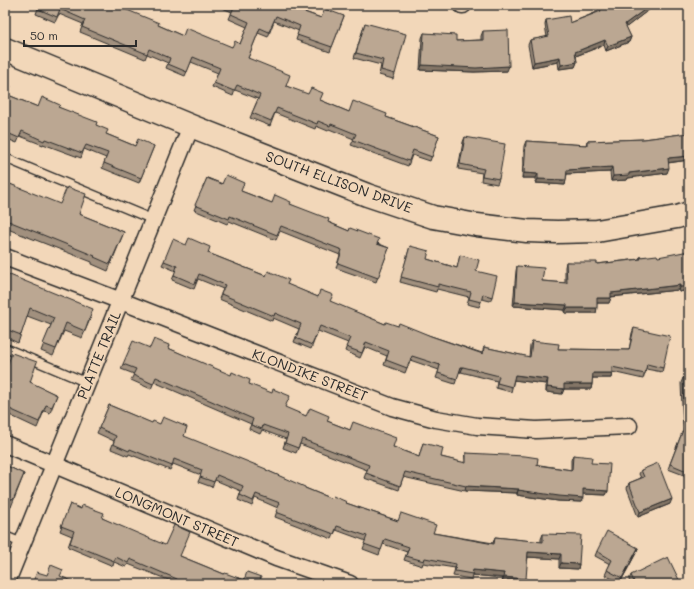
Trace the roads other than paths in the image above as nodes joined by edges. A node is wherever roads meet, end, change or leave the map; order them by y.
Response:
1 (5, 49) edge
2 (191, 126) junction
3 (5, 158) edge
4 (689, 213) edge
5 (154, 220) junction
6 (5, 257) edge
7 (121, 301) junction
8 (5, 348) edge
9 (88, 383) junction
10 (629, 426) dead end
11 (5, 444) edge
12 (54, 465) junction
13 (5, 536) edge
14 (22, 543) junction
15 (6, 584) edge
16 (350, 584) edge

1 - 2 street, SOUTH ELLISON DRIVE
2 - 4 street, SOUTH ELLISON DRIVE
2 - 5 street, PLATTE TRAIL
3 - 5 lane
5 - 7 street, PLATTE TRAIL
6 - 7 street, KLONDIKE STREET
7 - 9 street, PLATTE TRAIL
7 - 10 street, KLONDIKE STREET
8 - 9 lane
9 - 12 street, PLATTE TRAIL
11 - 12 street, LONGMONT STREET
12 - 14 street, PLATTE TRAIL
12 - 16 street, LONGMONT STREET
13 - 14 lane
14 - 15 street, PLATTE TRAIL

